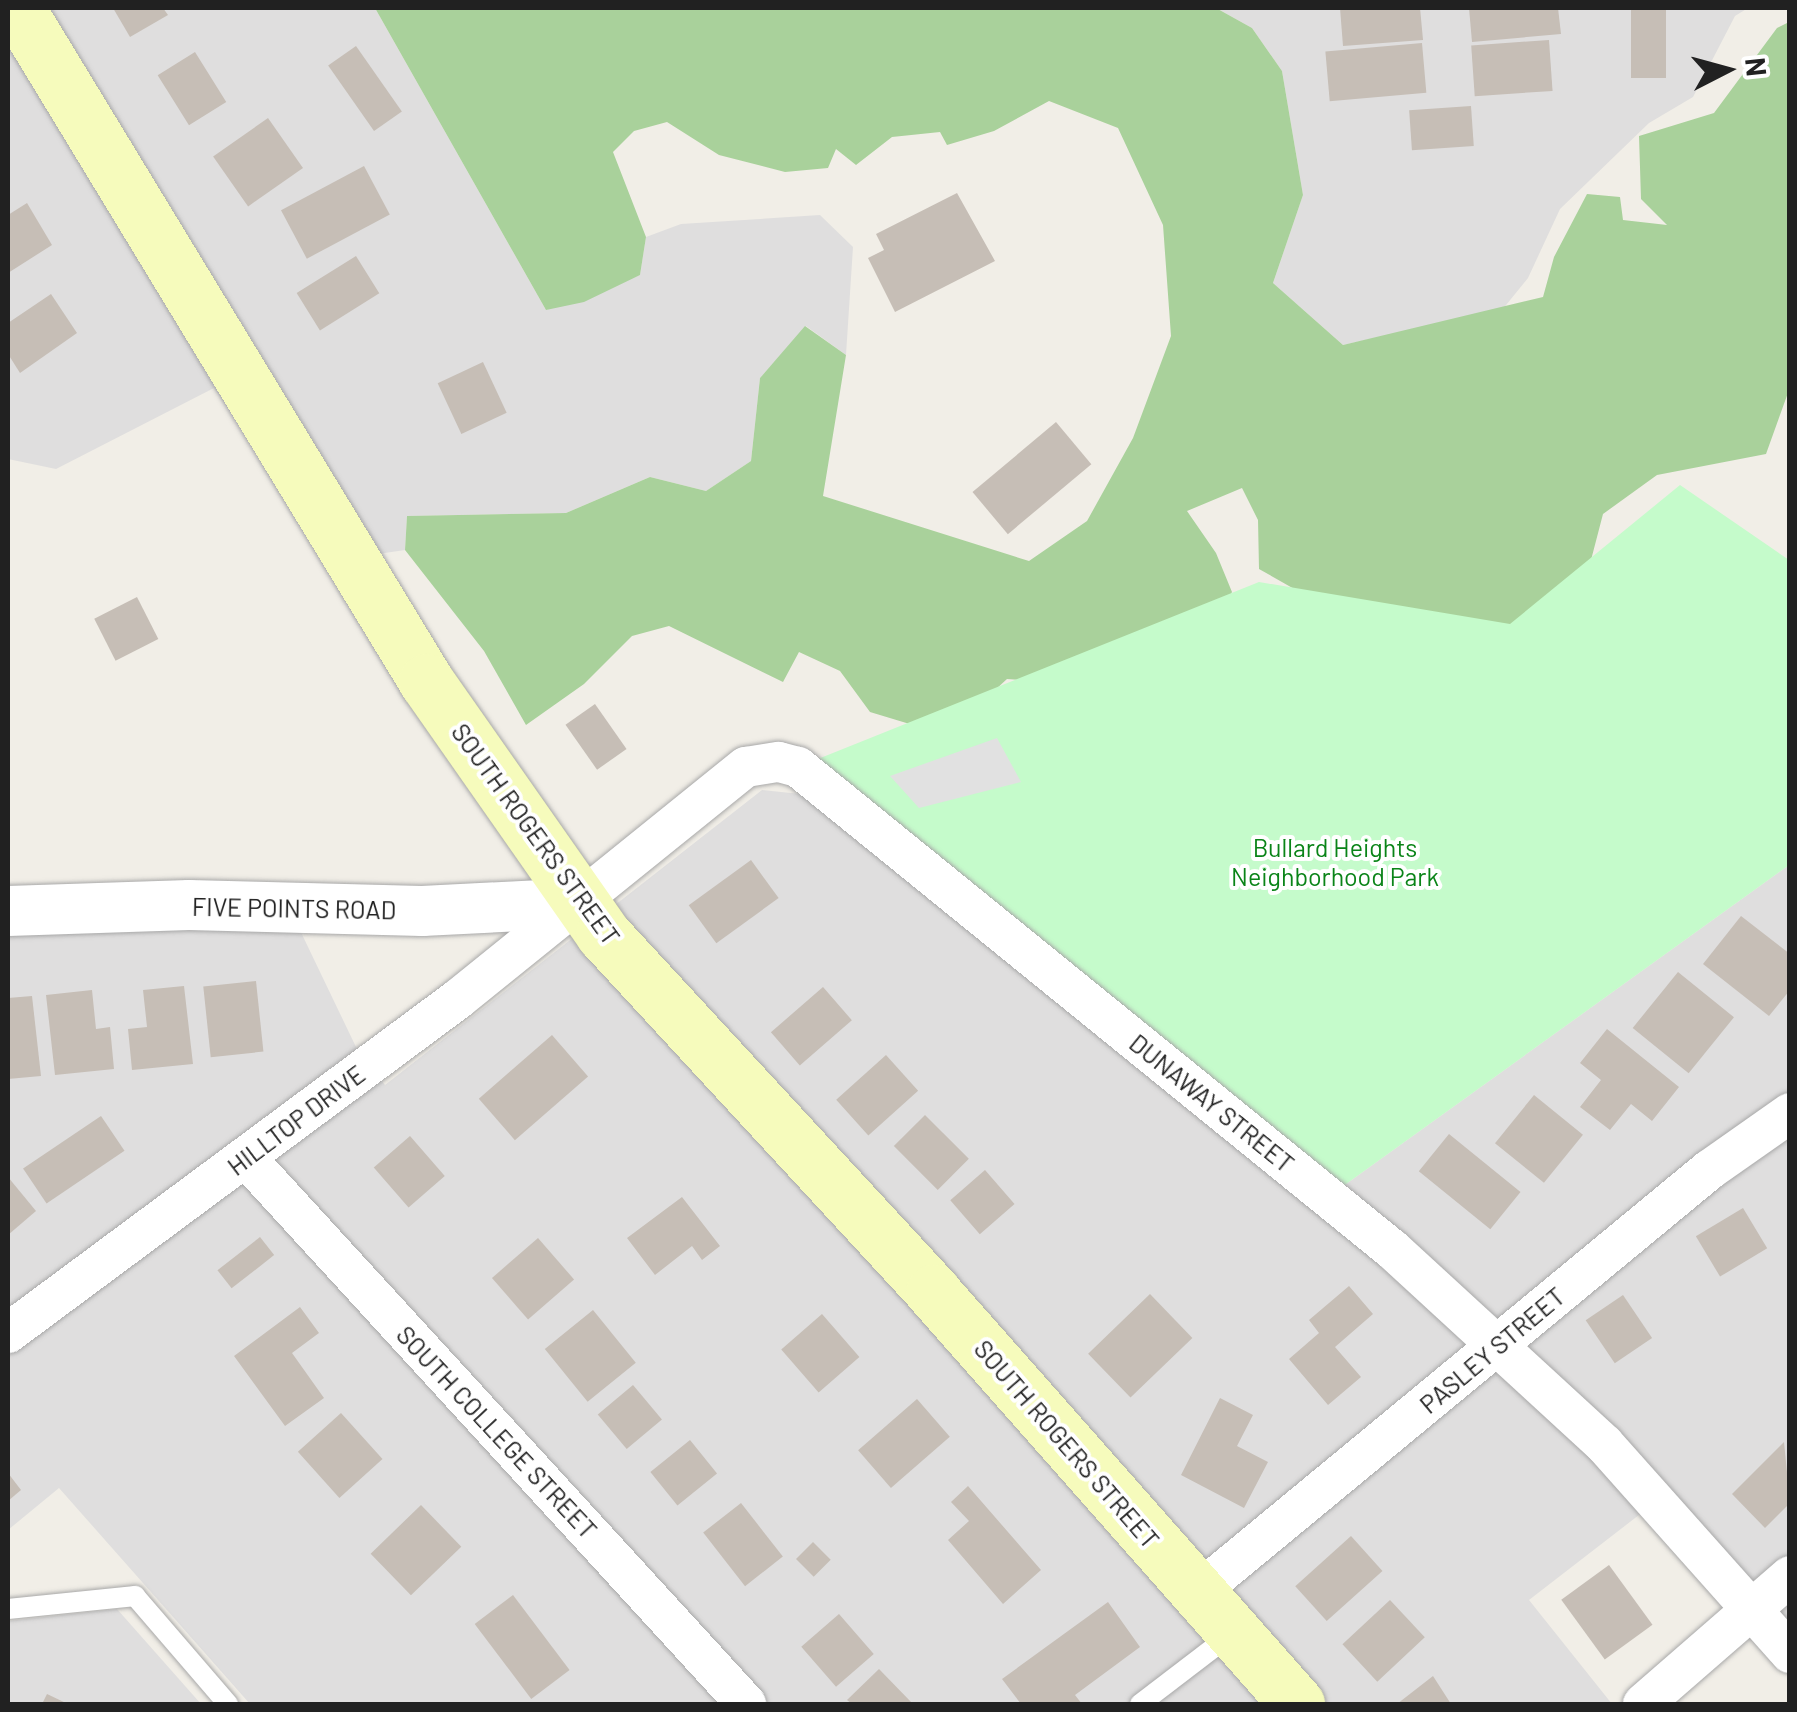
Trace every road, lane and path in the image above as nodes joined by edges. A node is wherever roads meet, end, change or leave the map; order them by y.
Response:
1 (16, 8) edge
2 (581, 903) junction
3 (8, 911) edge
4 (1790, 1113) edge
5 (247, 1158) junction
6 (8, 1333) edge
7 (1498, 1346) junction
8 (1790, 1576) edge
9 (1198, 1592) junction
10 (8, 1609) edge
11 (1751, 1610) junction
12 (1234, 1633) junction
13 (1790, 1653) edge
14 (228, 1704) edge
15 (746, 1704) edge
16 (1140, 1704) edge
17 (1297, 1704) edge
18 (1643, 1704) edge

1 - 2 main road, SOUTH ROGERS STREET
2 - 3 street, FIVE POINTS ROAD
2 - 5 street, HILLTOP DRIVE
2 - 7 street, DUNAWAY STREET
2 - 9 main road, SOUTH ROGERS STREET
4 - 7 street, PASLEY STREET
5 - 6 street, HILLTOP DRIVE
5 - 15 street, SOUTH COLLEGE STREET
7 - 9 street, PASLEY STREET
7 - 11 street, DUNAWAY STREET
8 - 11 street
9 - 12 main road, SOUTH ROGERS STREET
10 - 14 lane
11 - 13 street, DUNAWAY STREET
11 - 18 street
12 - 16 lane
12 - 17 main road, SOUTH ROGERS STREET

